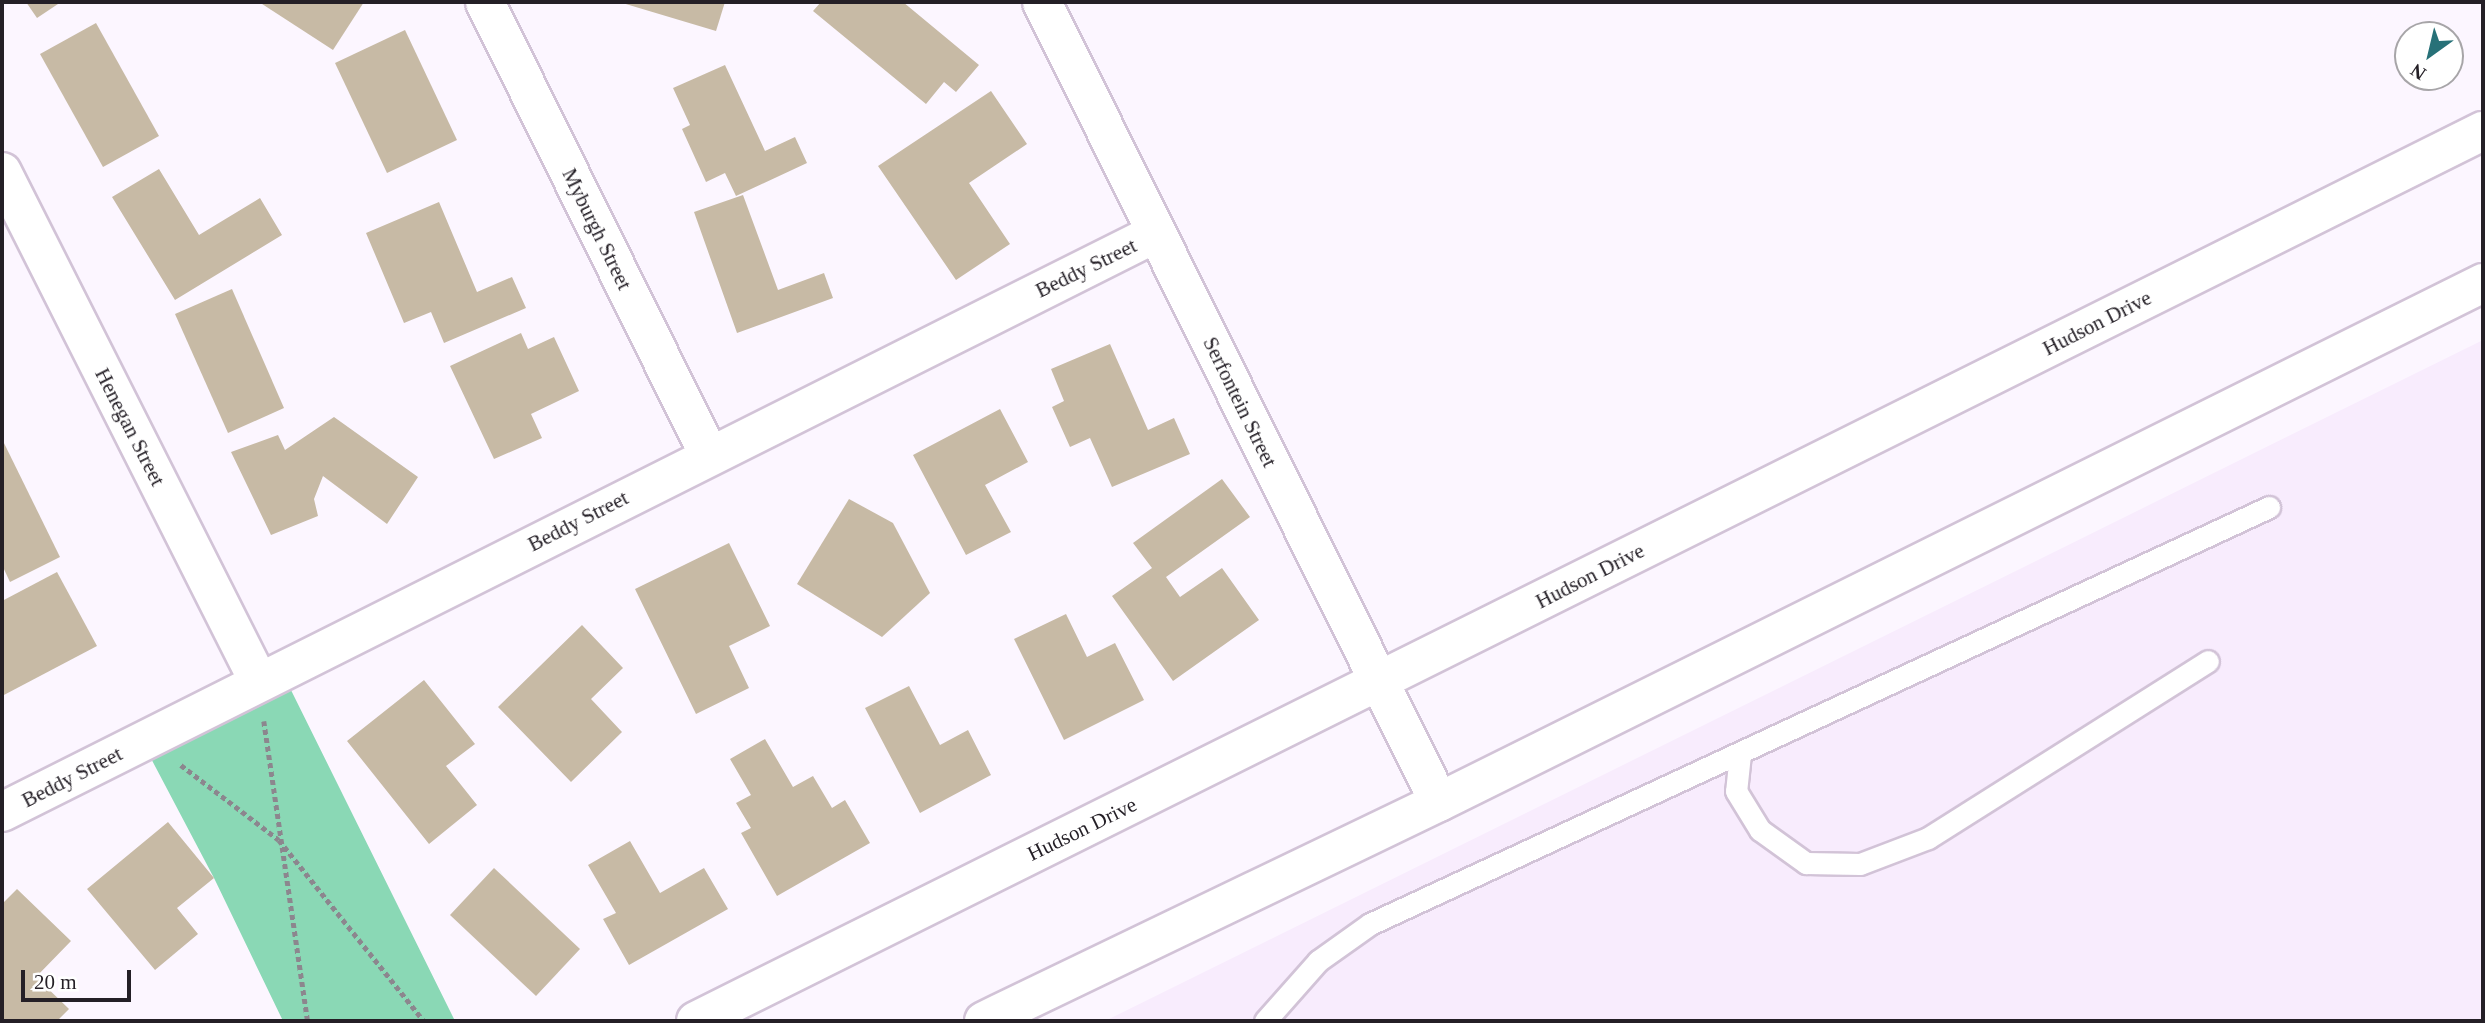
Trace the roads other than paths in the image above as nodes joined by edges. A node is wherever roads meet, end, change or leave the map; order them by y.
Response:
1 (485, 2) edge
2 (1042, 2) edge
3 (2483, 131) edge
4 (2, 172) edge
5 (1156, 233) junction
6 (2483, 283) edge
7 (709, 455) junction
8 (2269, 507) dead end
9 (2208, 661) dead end
10 (259, 682) junction
11 (1379, 682) junction
12 (1740, 754) junction
13 (1439, 802) junction
14 (2, 812) edge
15 (696, 1021) edge
16 (984, 1021) edge
17 (1265, 1021) edge

1 - 7 street, Myburgh Street
2 - 5 street, Serfontein Street
3 - 11 street, Hudson Drive
4 - 10 street, Henegan Street
5 - 7 street, Beddy Street
5 - 11 street, Serfontein Street
6 - 13 street
7 - 10 street, Beddy Street
8 - 12 lane
9 - 12 lane
10 - 14 street, Beddy Street
11 - 13 street, Serfontein Street
11 - 15 street, Hudson Drive
12 - 17 lane
13 - 16 street

